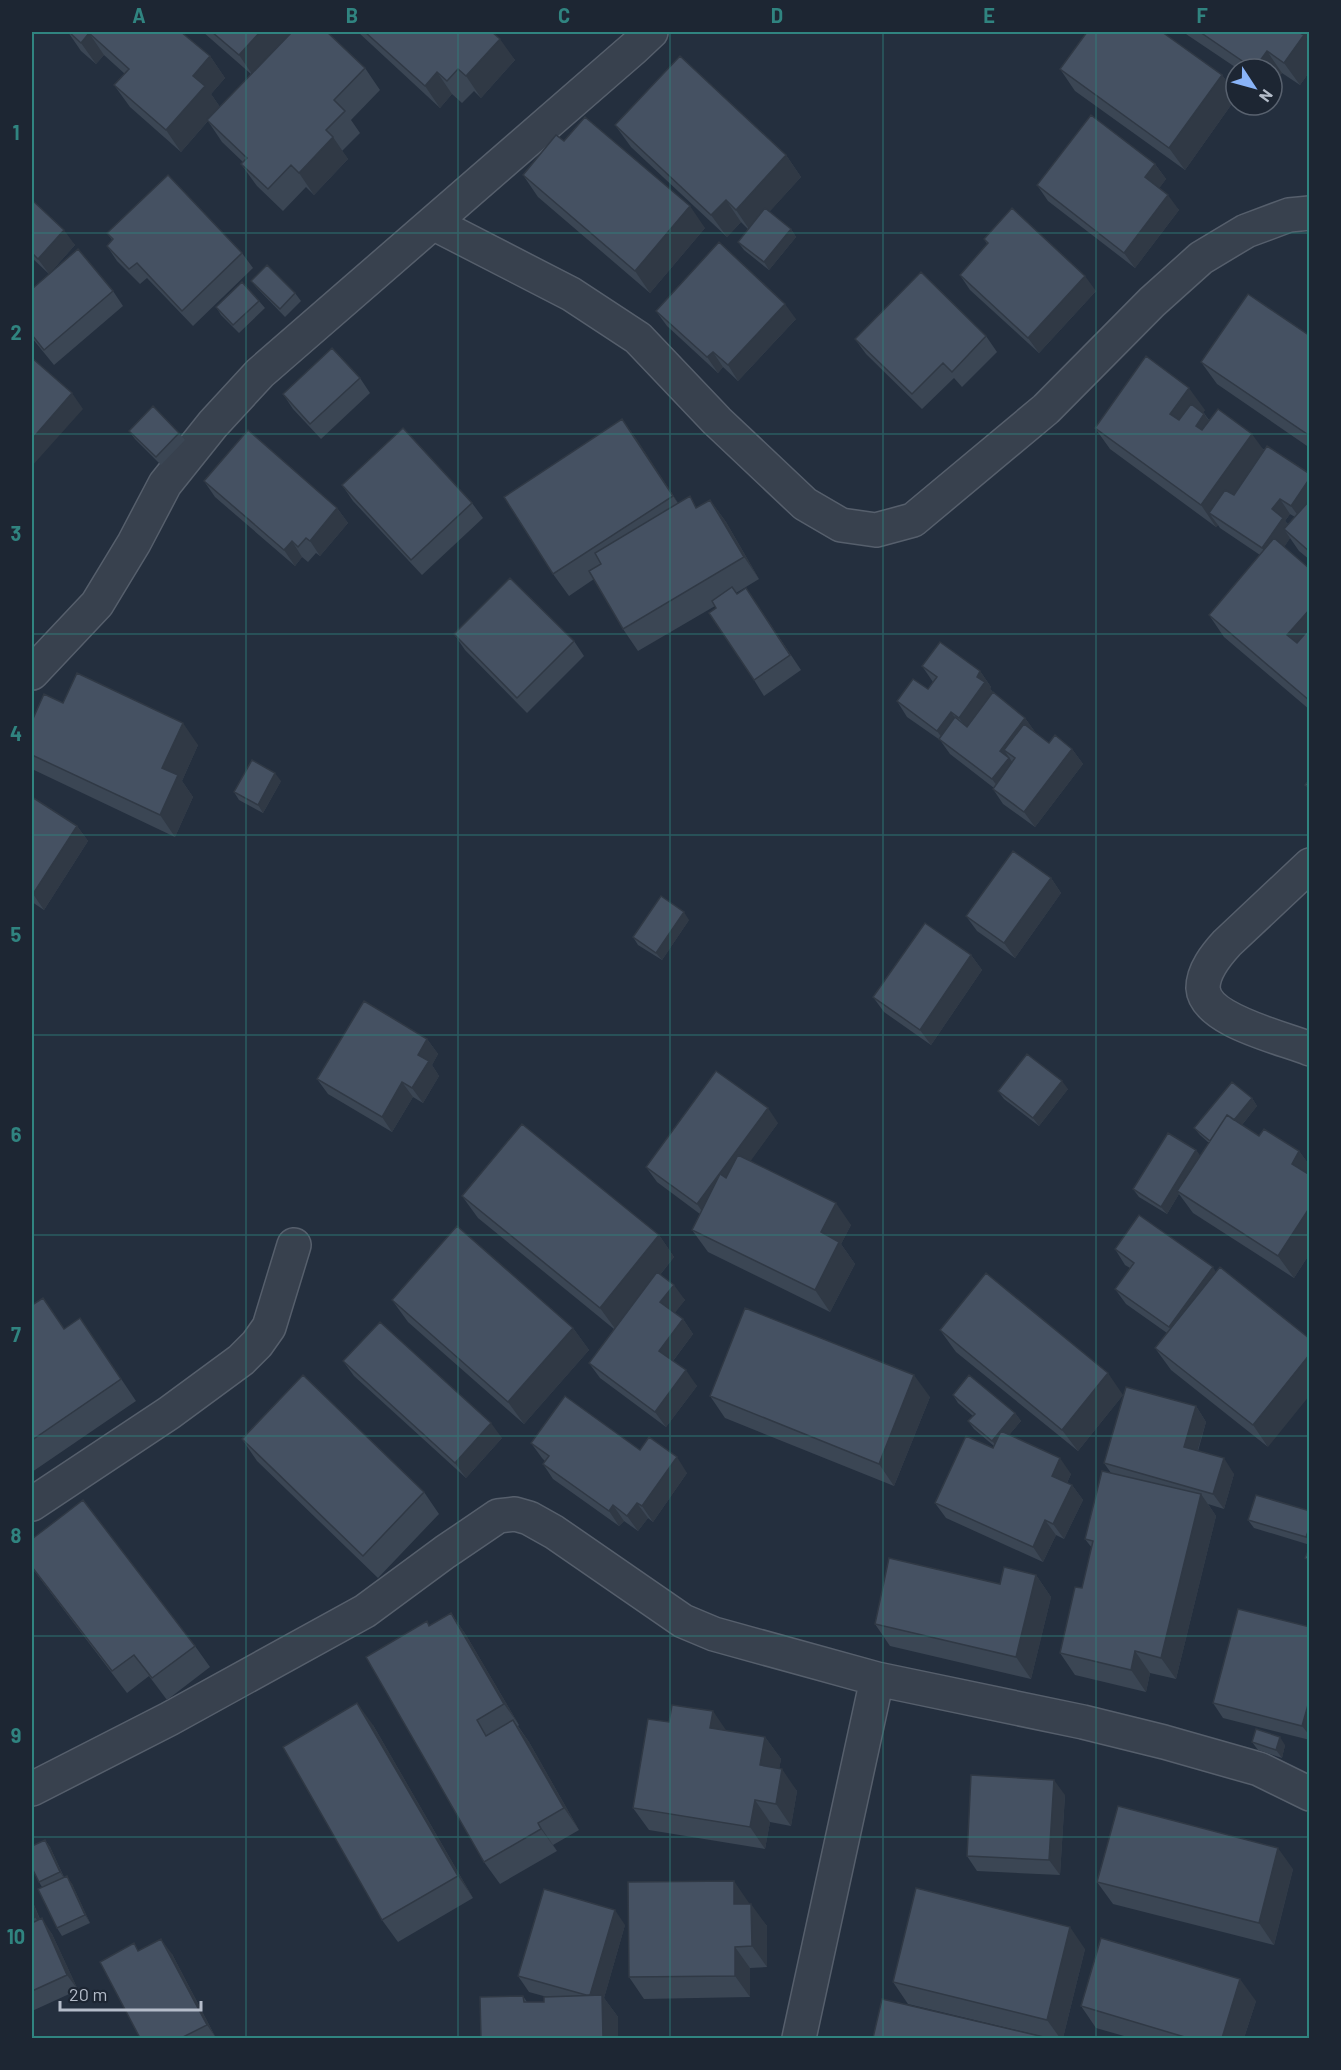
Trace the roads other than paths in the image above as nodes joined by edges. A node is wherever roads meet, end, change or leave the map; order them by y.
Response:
1 (651, 32) edge
2 (1310, 213) edge
3 (433, 223) junction
4 (33, 668) edge
5 (1310, 865) edge
6 (1310, 1048) edge
7 (294, 1245) dead end
8 (32, 1504) edge
9 (877, 1679) junction
10 (32, 1789) edge
11 (1310, 1794) edge
12 (799, 2038) edge

1 - 3 street
2 - 3 street
3 - 4 street
5 - 6 street
7 - 8 street
9 - 10 street
9 - 11 street
9 - 12 street

